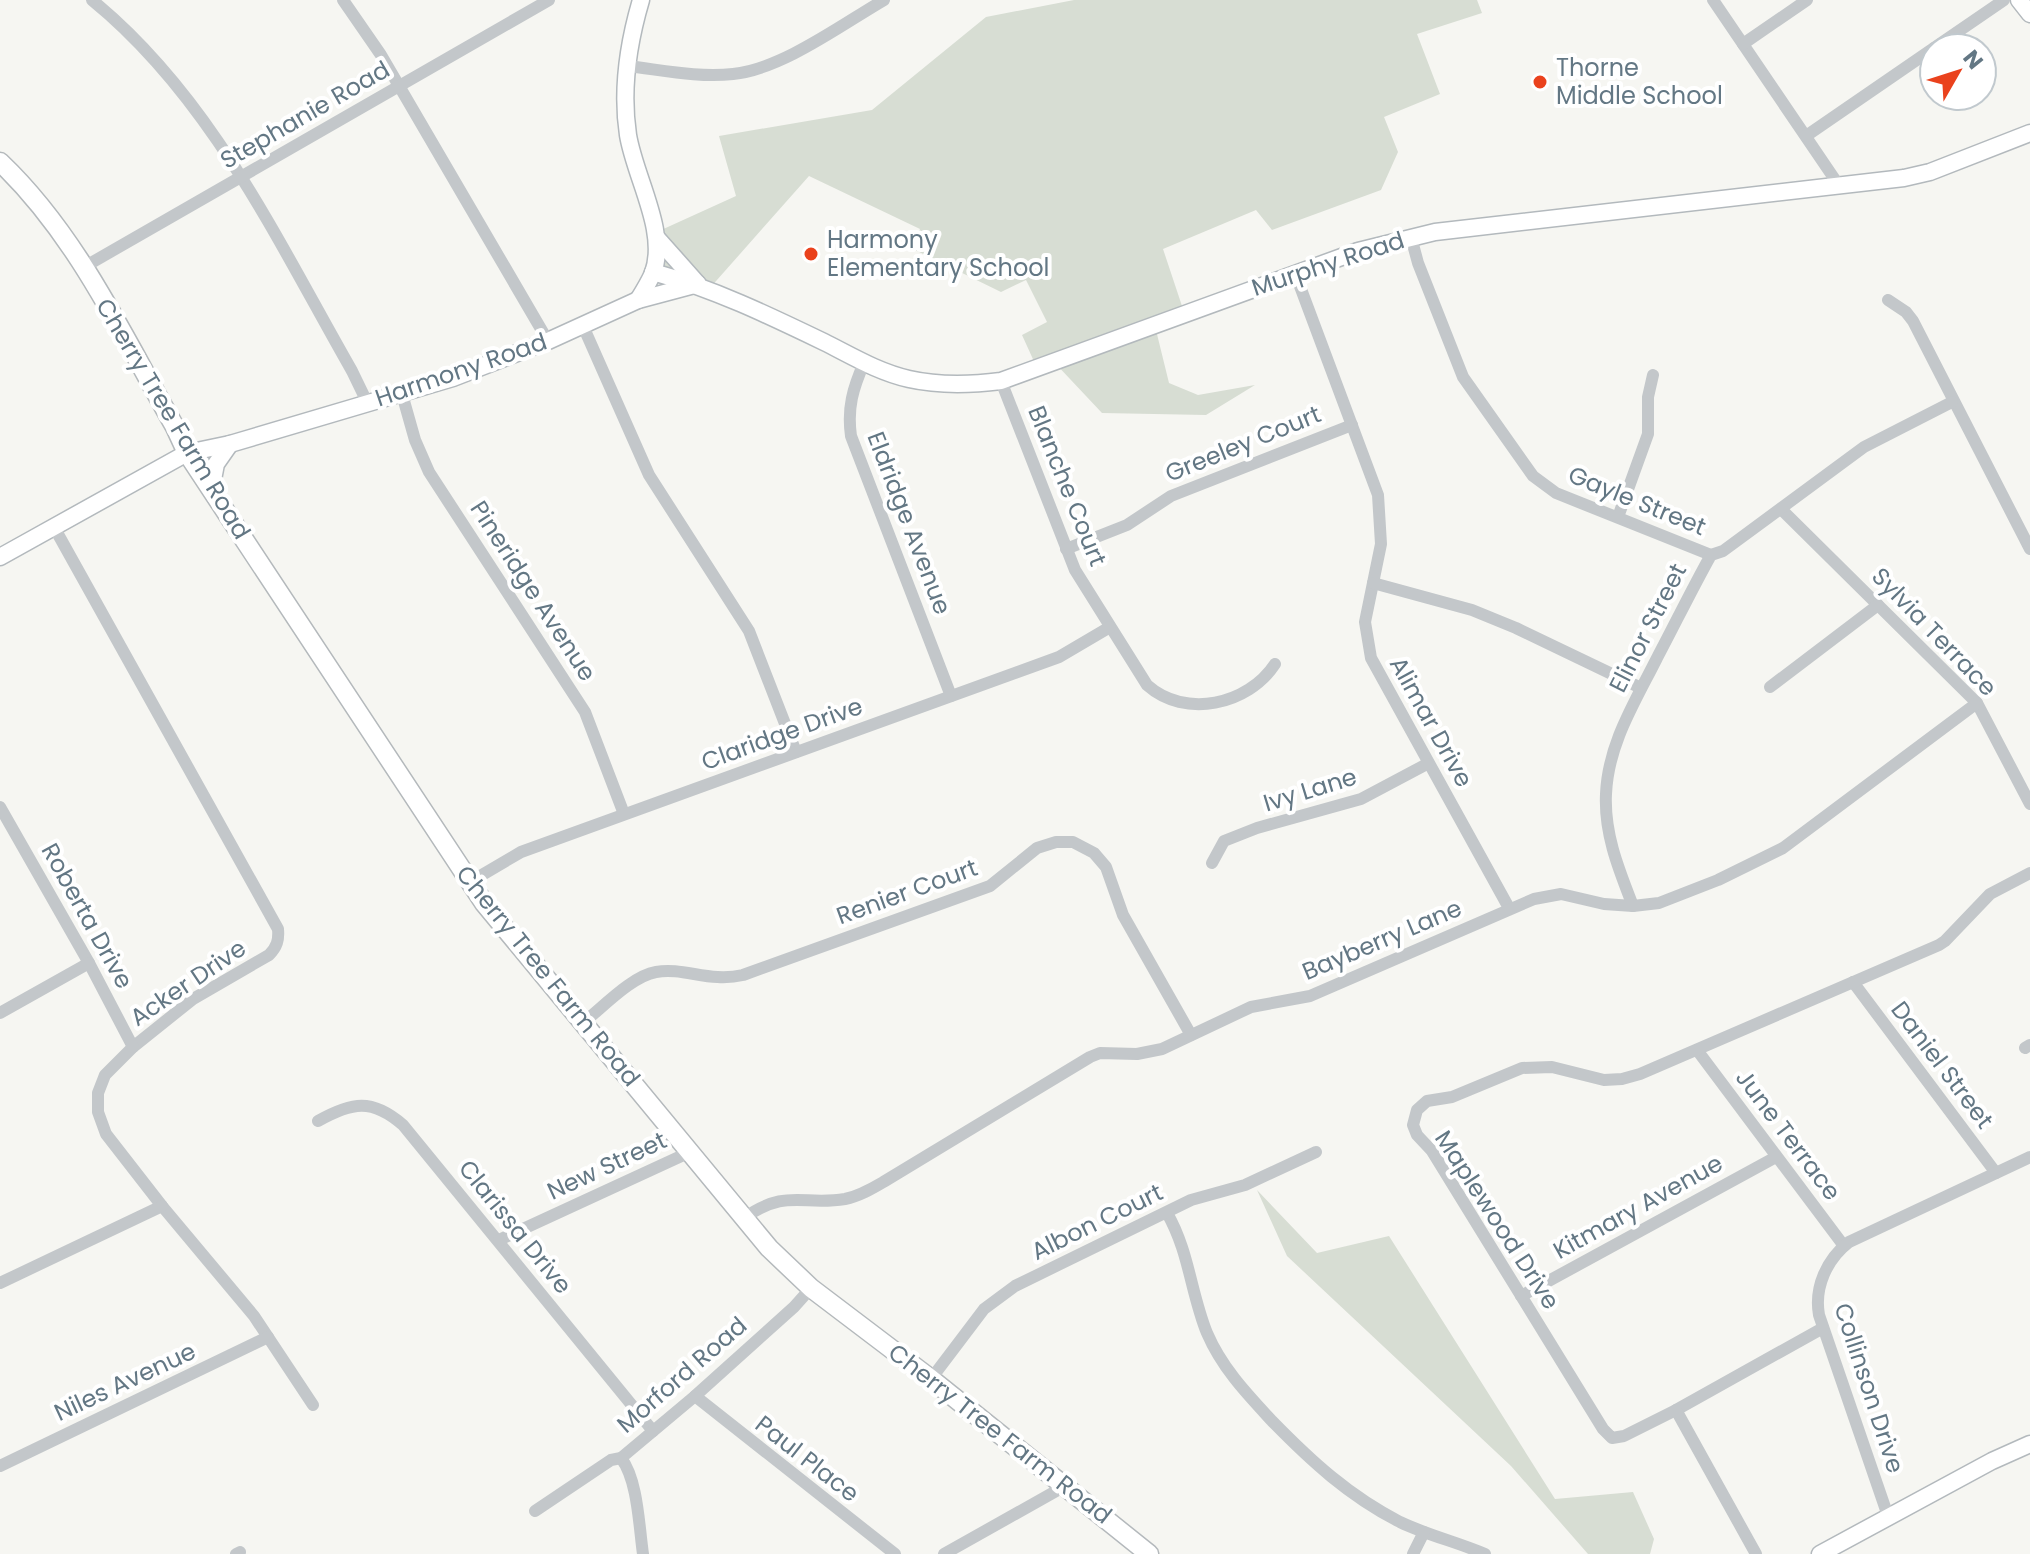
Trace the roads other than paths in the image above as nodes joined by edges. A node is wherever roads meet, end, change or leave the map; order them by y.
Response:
1 (92, 0) edge
2 (343, 0) edge
3 (549, 0) edge
4 (641, 0) edge
5 (884, 0) edge
6 (1713, 0) edge
7 (1807, 0) edge
8 (2004, 0) edge
9 (2019, 0) edge
10 (2030, 14) edge
11 (1957, 32) edge
12 (1743, 44) junction
13 (1918, 59) edge
14 (627, 66) junction
15 (399, 87) junction
16 (2030, 133) edge
17 (1806, 136) junction
18 (0, 162) edge
19 (241, 178) junction
20 (1840, 187) junction
21 (1411, 237) junction
22 (657, 238) junction
23 (84, 267) junction
24 (653, 272) junction
25 (1295, 273) junction
26 (698, 284) junction
27 (638, 300) junction
28 (1888, 300) dead end
29 (583, 326) junction
30 (548, 341) junction
31 (864, 363) junction
32 (1653, 375) dead end
33 (1001, 381) junction
34 (402, 394) junction
35 (367, 402) junction
36 (1952, 402) junction
37 (1352, 425) junction
38 (230, 444) junction
39 (187, 453) junction
40 (211, 490) junction
41 (1781, 509) junction
42 (1618, 517) junction
43 (54, 527) junction
44 (1066, 549) junction
45 (2030, 549) edge
46 (1711, 555) junction
47 (0, 557) edge
48 (1373, 583) junction
49 (1878, 605) junction
50 (1110, 627) junction
51 (1275, 664) dead end
52 (1770, 687) dead end
53 (1641, 688) junction
54 (951, 696) junction
55 (1977, 703) junction
56 (796, 752) junction
57 (1427, 764) junction
58 (2030, 804) edge
59 (0, 807) edge
60 (624, 814) junction
61 (1212, 863) dead end
62 (2030, 873) edge
63 (470, 882) junction
64 (1633, 906) junction
65 (1509, 908) junction
66 (89, 963) junction
67 (1853, 982) junction
68 (0, 1013) edge
69 (584, 1022) junction
70 (1191, 1035) junction
71 (133, 1047) junction
72 (1697, 1050) junction
73 (318, 1121) dead end
74 (690, 1152) junction
75 (1316, 1152) dead end
76 (1776, 1157) junction
77 (2030, 1157) edge
78 (1996, 1173) junction
79 (162, 1206) junction
80 (1167, 1213) junction
81 (744, 1218) junction
82 (499, 1240) junction
83 (1844, 1246) junction
84 (0, 1283) edge
85 (811, 1288) junction
86 (1521, 1296) junction
87 (1823, 1328) junction
88 (268, 1337) junction
89 (931, 1379) junction
90 (695, 1396) junction
91 (313, 1405) dead end
92 (1676, 1410) junction
93 (653, 1431) junction
94 (2030, 1444) edge
95 (621, 1458) junction
96 (0, 1466) edge
97 (1065, 1486) junction
98 (535, 1511) dead end
99 (1888, 1516) junction
100 (1424, 1532) junction
101 (643, 1554) edge
102 (895, 1554) edge
103 (944, 1554) edge
104 (1149, 1554) edge
105 (1413, 1554) edge
106 (1485, 1554) edge
107 (1756, 1554) edge
108 (1820, 1554) edge

1 - 19 street
2 - 15 street
3 - 15 street, Stephanie Road
4 - 14 street
5 - 14 street
6 - 12 street
7 - 12 street
8 - 11 street
9 - 10 street
12 - 17 street
13 - 17 street
14 - 22 street
15 - 19 street, Stephanie Road
15 - 30 street
16 - 20 street, Murphy Road
17 - 20 street
18 - 23 main road, Cherry Tree Farm Road
19 - 23 street, Stephanie Road
19 - 35 street
20 - 21 street, Murphy Road
21 - 25 street, Murphy Road
21 - 42 street, Gayle Street
22 - 24 street
22 - 26 street
23 - 39 main road, Cherry Tree Farm Road
24 - 26 street, Murphy Road
24 - 27 street
25 - 33 street, Murphy Road
25 - 37 street, Alimar Drive
26 - 27 street, Harmony Road
26 - 31 street, Murphy Road
27 - 29 street, Harmony Road
28 - 36 street
29 - 30 street, Harmony Road
29 - 56 street
30 - 34 street, Harmony Road
31 - 33 street, Murphy Road
31 - 54 street, Eldridge Avenue
32 - 42 street
33 - 44 street, Blanche Court
34 - 35 street, Harmony Road
34 - 60 street, Pineridge Avenue
35 - 38 street, Harmony Road
36 - 41 street, Elinor Street
36 - 45 street
37 - 44 street, Greeley Court
37 - 48 street, Alimar Drive
38 - 39 street, Harmony Road
38 - 40 street
39 - 40 main road, Cherry Tree Farm Road
39 - 43 street, Harmony Road
40 - 63 main road, Cherry Tree Farm Road
41 - 46 street, Elinor Street
41 - 49 street, Sylvia Terrace
42 - 46 street, Gayle Street
43 - 47 street, Harmony Road
43 - 71 street, Acker Drive
44 - 50 street, Blanche Court
46 - 53 street, Elinor Street
48 - 53 street
48 - 57 street, Alimar Drive
49 - 52 street
49 - 55 street, Sylvia Terrace
50 - 51 street, Blanche Court
50 - 54 street, Claridge Drive
53 - 64 street, Elinor Street
54 - 56 street, Claridge Drive
55 - 58 street, Sylvia Terrace
55 - 64 street, Bayberry Lane
56 - 60 street, Claridge Drive
57 - 61 street, Ivy Lane
57 - 65 street, Alimar Drive
59 - 66 street, Roberta Drive
60 - 63 street, Claridge Drive
62 - 67 street, Maplewood Drive
63 - 69 main road, Cherry Tree Farm Road
64 - 65 street, Bayberry Lane
65 - 70 street, Bayberry Lane
66 - 68 street
66 - 71 street, Roberta Drive
67 - 72 street, Maplewood Drive
67 - 78 street, Daniel Street
69 - 70 street, Renier Court
69 - 74 main road, Cherry Tree Farm Road
70 - 81 street, Bayberry Lane
71 - 79 street, Acker Drive
72 - 76 street, June Terrace
72 - 86 street, Maplewood Drive
73 - 82 street, Clarissa Drive
74 - 81 main road, Cherry Tree Farm Road
74 - 82 street, New Street
75 - 80 street, Albon Court
76 - 83 street, June Terrace
76 - 86 street, Kitmary Avenue
77 - 78 street
78 - 83 street
79 - 84 street
79 - 88 street, Acker Drive
80 - 89 street, Albon Court
80 - 100 street
81 - 85 main road, Cherry Tree Farm Road
82 - 93 street, Clarissa Drive
83 - 87 street, Collinson Drive
85 - 89 main road, Cherry Tree Farm Road
85 - 90 street, Morford Road
86 - 92 street, Maplewood Drive
87 - 92 street, Maplewood Drive
87 - 99 street, Collinson Drive
88 - 91 street, Acker Drive
88 - 96 street, Niles Avenue
89 - 97 main road, Cherry Tree Farm Road
90 - 93 street, Morford Road
90 - 102 street, Paul Place
92 - 107 street
93 - 95 street, Morford Road
94 - 99 street
95 - 98 street, Morford Road
95 - 101 street
97 - 103 street
97 - 104 main road, Cherry Tree Farm Road
99 - 108 street
100 - 105 street
100 - 106 street

